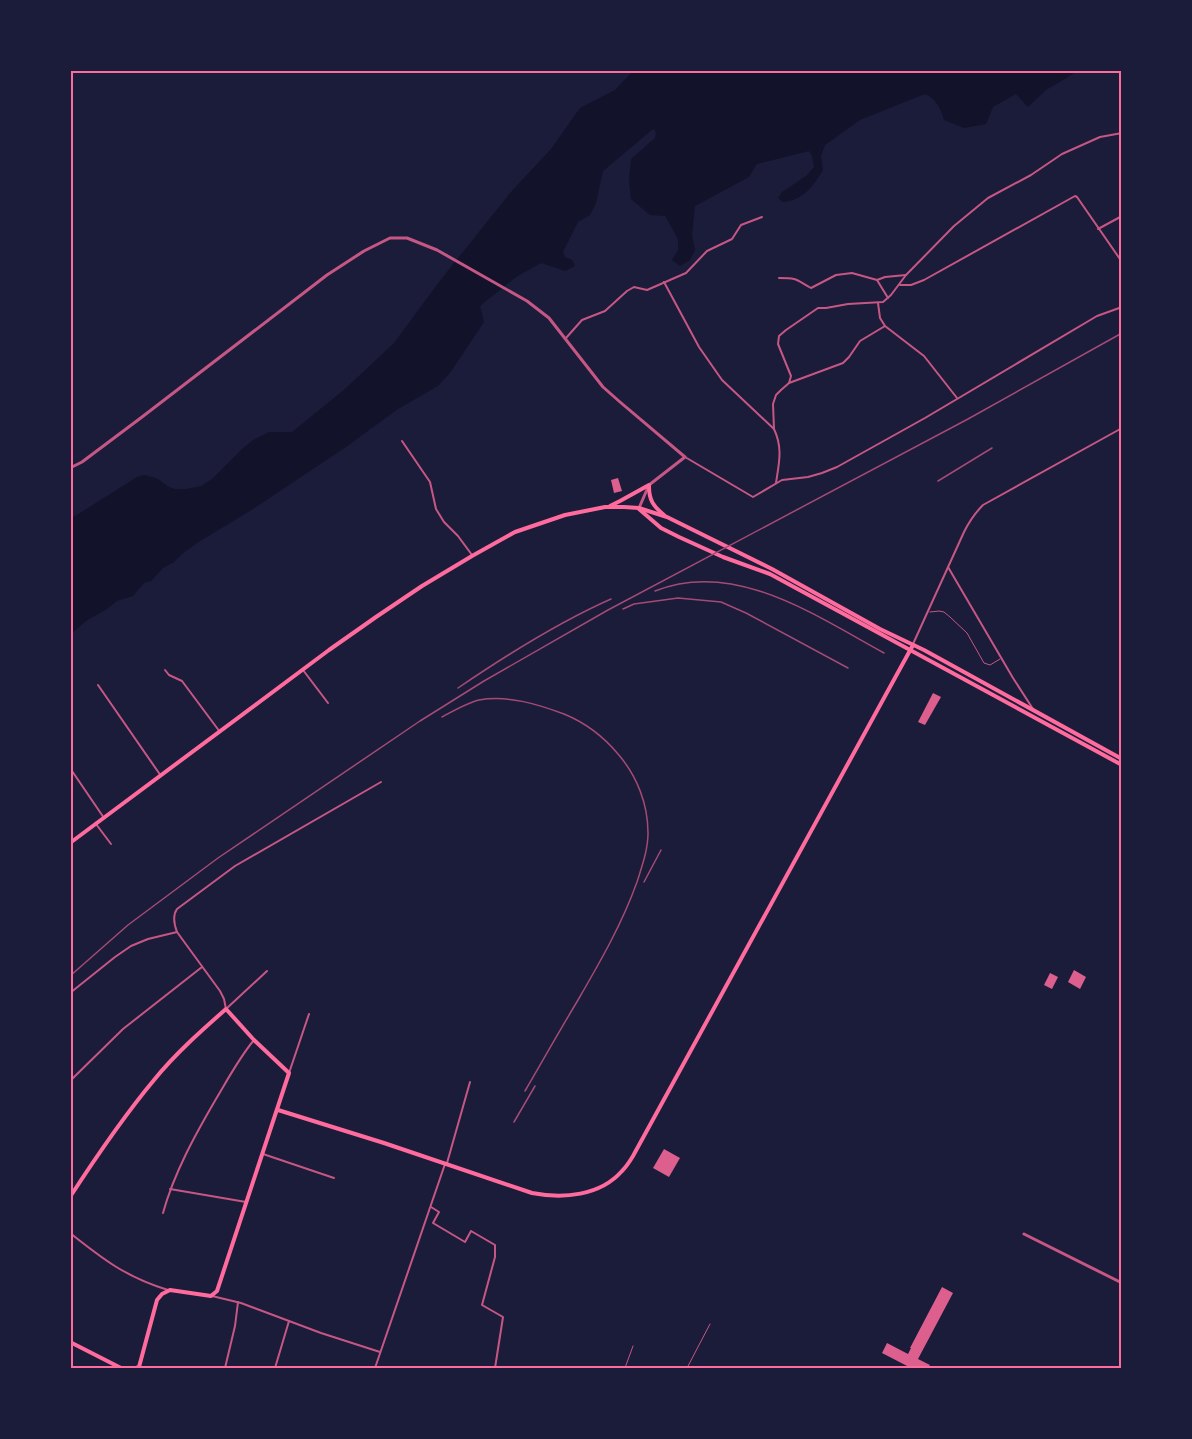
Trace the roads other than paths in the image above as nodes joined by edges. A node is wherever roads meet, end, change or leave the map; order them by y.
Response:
1 (1122, 133) edge
2 (1122, 216) edge
3 (762, 217) dead end
4 (1098, 228) junction
5 (1122, 262) edge
6 (906, 275) junction
7 (779, 278) dead end
8 (877, 280) junction
9 (664, 282) junction
10 (899, 284) junction
11 (888, 298) junction
12 (878, 303) junction
13 (1122, 307) edge
14 (885, 326) junction
15 (566, 338) junction
16 (789, 383) junction
17 (957, 398) junction
18 (1122, 428) edge
19 (774, 429) junction
20 (402, 441) dead end
21 (685, 457) junction
22 (70, 468) edge
23 (776, 483) junction
24 (649, 485) junction
25 (605, 507) junction
26 (639, 508) junction
27 (667, 517) junction
28 (472, 556) junction
29 (948, 567) junction
30 (928, 612) junction
31 (911, 648) junction
32 (1002, 658) junction
33 (165, 670) dead end
34 (303, 670) junction
35 (98, 685) dead end
36 (328, 703) dead end
37 (1035, 712) junction
38 (220, 732) junction
39 (1122, 759) edge
40 (1122, 765) edge
41 (70, 768) edge
42 (161, 776) junction
43 (381, 782) dead end
44 (104, 818) junction
45 (96, 824) junction
46 (70, 843) edge
47 (111, 844) dead end
48 (177, 932) junction
49 (202, 968) junction
50 (267, 970) dead end
51 (70, 993) edge
52 (226, 1009) junction
53 (309, 1014) dead end
54 (254, 1040) junction
55 (289, 1073) junction
56 (70, 1081) edge
57 (470, 1082) dead end
58 (278, 1110) junction
59 (263, 1154) junction
60 (446, 1164) junction
61 (334, 1178) dead end
62 (170, 1189) junction
63 (70, 1197) edge
64 (246, 1202) junction
65 (431, 1207) junction
66 (163, 1213) dead end
67 (70, 1233) edge
68 (1024, 1234) dead end
69 (1122, 1282) edge
70 (170, 1290) junction
71 (211, 1296) junction
72 (238, 1302) junction
73 (289, 1321) junction
74 (710, 1324) dead end
75 (70, 1342) edge
76 (633, 1346) dead end
77 (380, 1352) junction
78 (121, 1368) edge
79 (136, 1368) edge
80 (225, 1368) edge
81 (275, 1368) edge
82 (375, 1368) edge
83 (495, 1368) edge
84 (625, 1368) edge
85 (687, 1368) edge

1 - 6 street
2 - 4 street
3 - 9 street
4 - 5 street
4 - 10 street
6 - 8 street
6 - 10 street
7 - 8 street
8 - 11 street
9 - 15 street
9 - 19 street
10 - 11 street
11 - 12 street
12 - 14 street
12 - 16 street
13 - 17 street
14 - 16 street
14 - 17 street
15 - 21 street
15 - 22 street
16 - 19 street
17 - 23 street
18 - 29 street
19 - 23 street
20 - 28 street
21 - 23 street
21 - 24 street
24 - 25 main road
24 - 26 street
24 - 27 main road
25 - 26 main road
25 - 28 main road
26 - 27 main road
26 - 31 main road
27 - 31 main road
28 - 34 main road
29 - 30 street
29 - 32 street
30 - 31 street
30 - 32 lane
31 - 37 main road
31 - 40 main road
31 - 60 main road
32 - 37 street
33 - 38 street
34 - 36 street
34 - 38 main road
35 - 42 street
37 - 39 main road
38 - 42 main road
41 - 44 street
42 - 44 main road
43 - 48 street
44 - 45 main road
45 - 46 main road
45 - 47 street
48 - 49 street
48 - 51 street
49 - 52 street
49 - 56 street
50 - 52 street
52 - 54 main road
52 - 63 main road
53 - 55 street
54 - 55 main road
54 - 62 street
55 - 58 main road
57 - 60 street
58 - 59 main road
58 - 60 main road
59 - 61 street
59 - 64 main road
60 - 65 street
62 - 64 street
62 - 66 street
64 - 71 main road
65 - 77 street
65 - 83 street
67 - 70 street
68 - 69 street
70 - 71 main road
70 - 79 main road
71 - 72 street
72 - 73 street
72 - 80 street
73 - 77 street
73 - 81 street
74 - 85 lane
75 - 78 main road
76 - 84 lane
77 - 82 street

